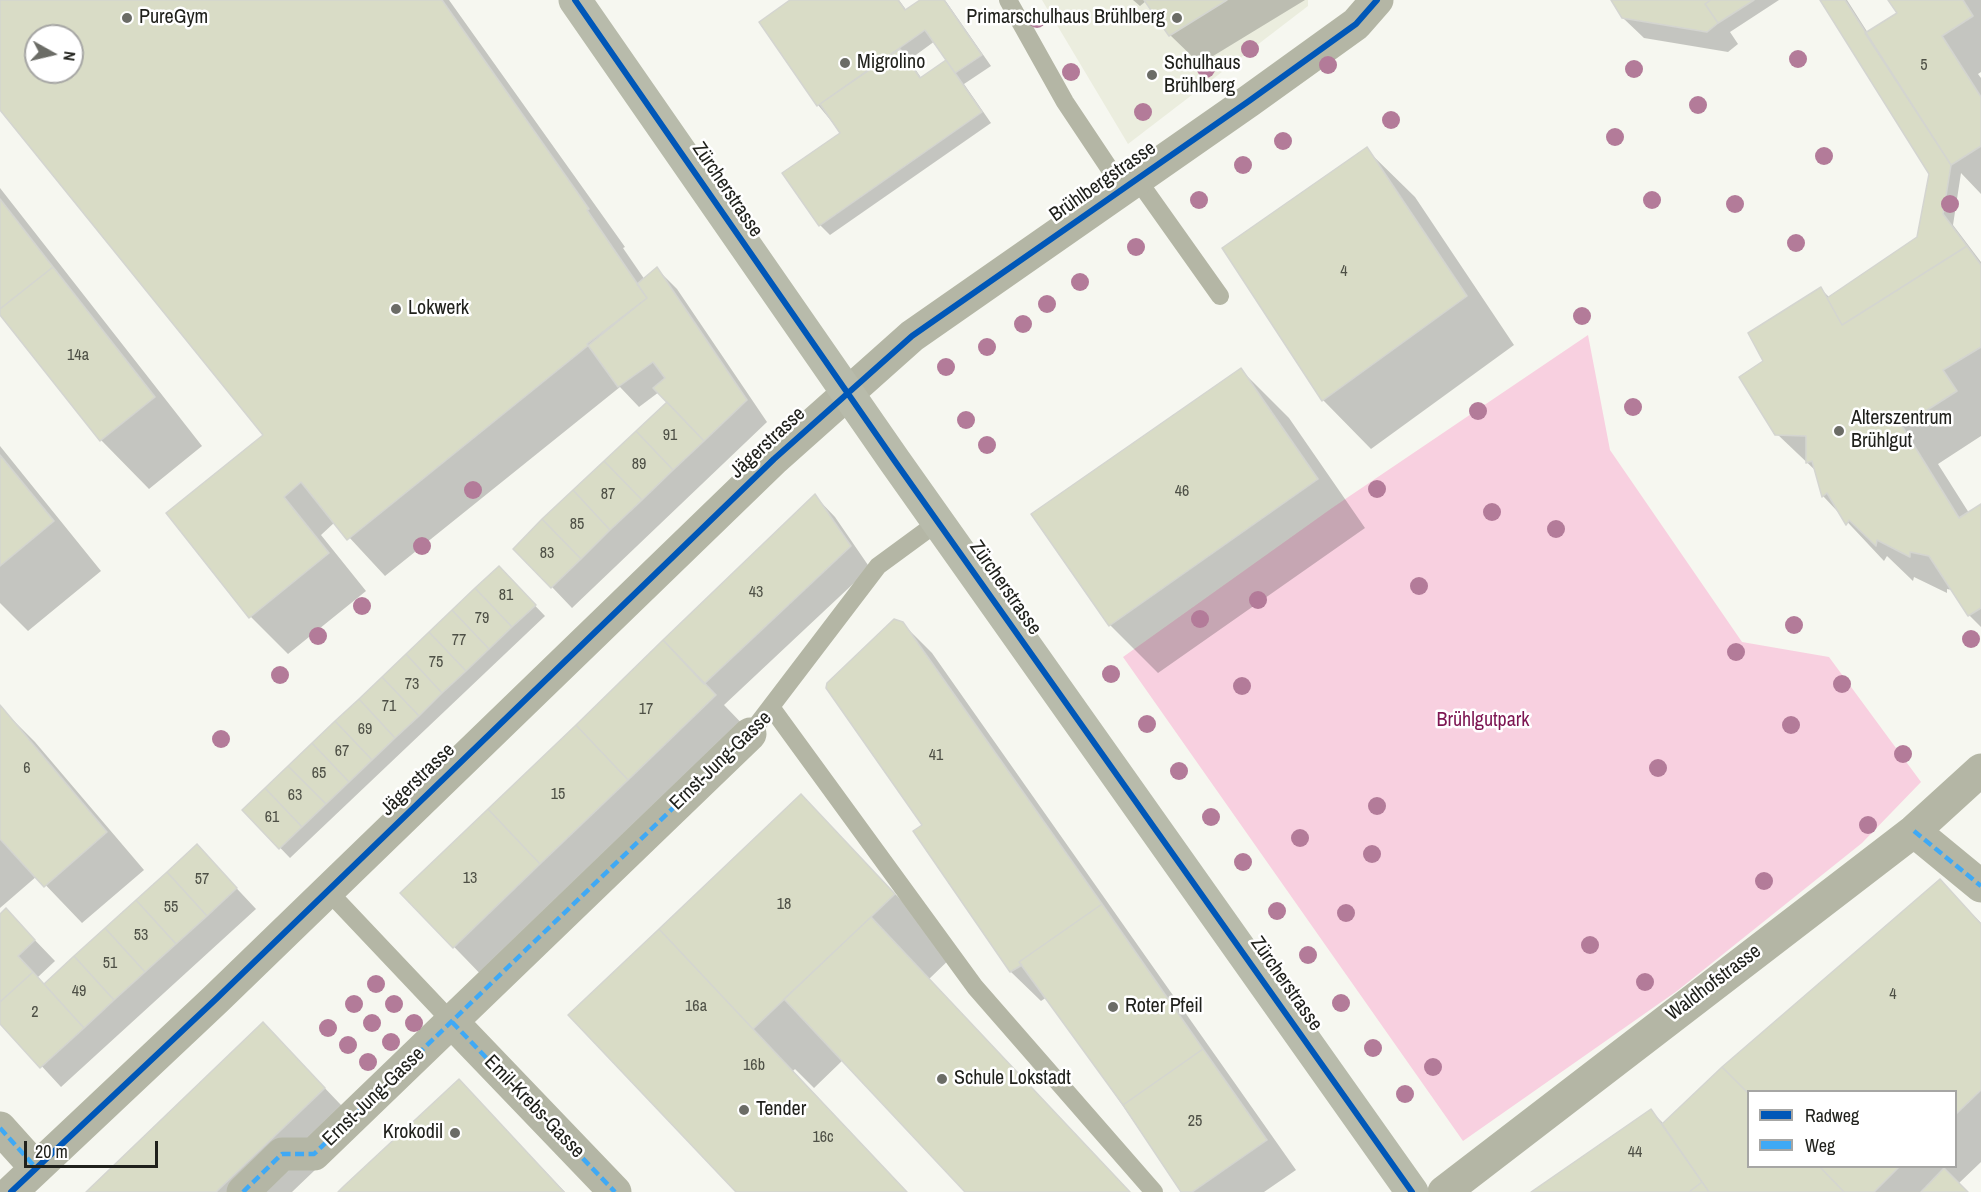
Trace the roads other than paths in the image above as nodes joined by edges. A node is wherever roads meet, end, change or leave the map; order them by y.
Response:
1 (575, 0) edge
2 (1008, 0) edge
3 (1377, 0) edge
4 (1350, 12) edge
5 (1130, 184) junction
6 (1220, 296) dead end
7 (848, 393) junction
8 (938, 522) junction
9 (771, 707) junction
10 (750, 734) joint
11 (1981, 770) edge
12 (1914, 831) junction
13 (1981, 886) edge
14 (328, 891) junction
15 (453, 1022) junction
16 (0, 1128) edge
17 (36, 1168) junction
18 (11, 1192) edge
19 (243, 1192) edge
20 (615, 1192) edge
21 (1154, 1192) edge
22 (1412, 1192) edge
23 (1444, 1192) edge

1 - 7 main road, Zürcherstrasse
2 - 5 lane
3 - 4 street, Brühlbergstrasse
4 - 5 street, Brühlbergstrasse
5 - 6 lane
5 - 7 street, Brühlbergstrasse
7 - 8 main road, Zürcherstrasse
7 - 14 street, Jägerstrasse
8 - 9 lane
8 - 22 main road, Zürcherstrasse
9 - 10 lane, Ernst-Jung-Gasse
9 - 21 lane, Ernst-Jung-Gasse
10 - 15 street, Ernst-Jung-Gasse
11 - 12 street, Waldhofstrasse
12 - 13 street
12 - 23 street, Waldhofstrasse
14 - 15 lane
14 - 17 street, Jägerstrasse
15 - 19 street, Ernst-Jung-Gasse
15 - 20 street, Emil-Krebs-Gasse
16 - 17 street
17 - 18 street, Jägerstrasse

